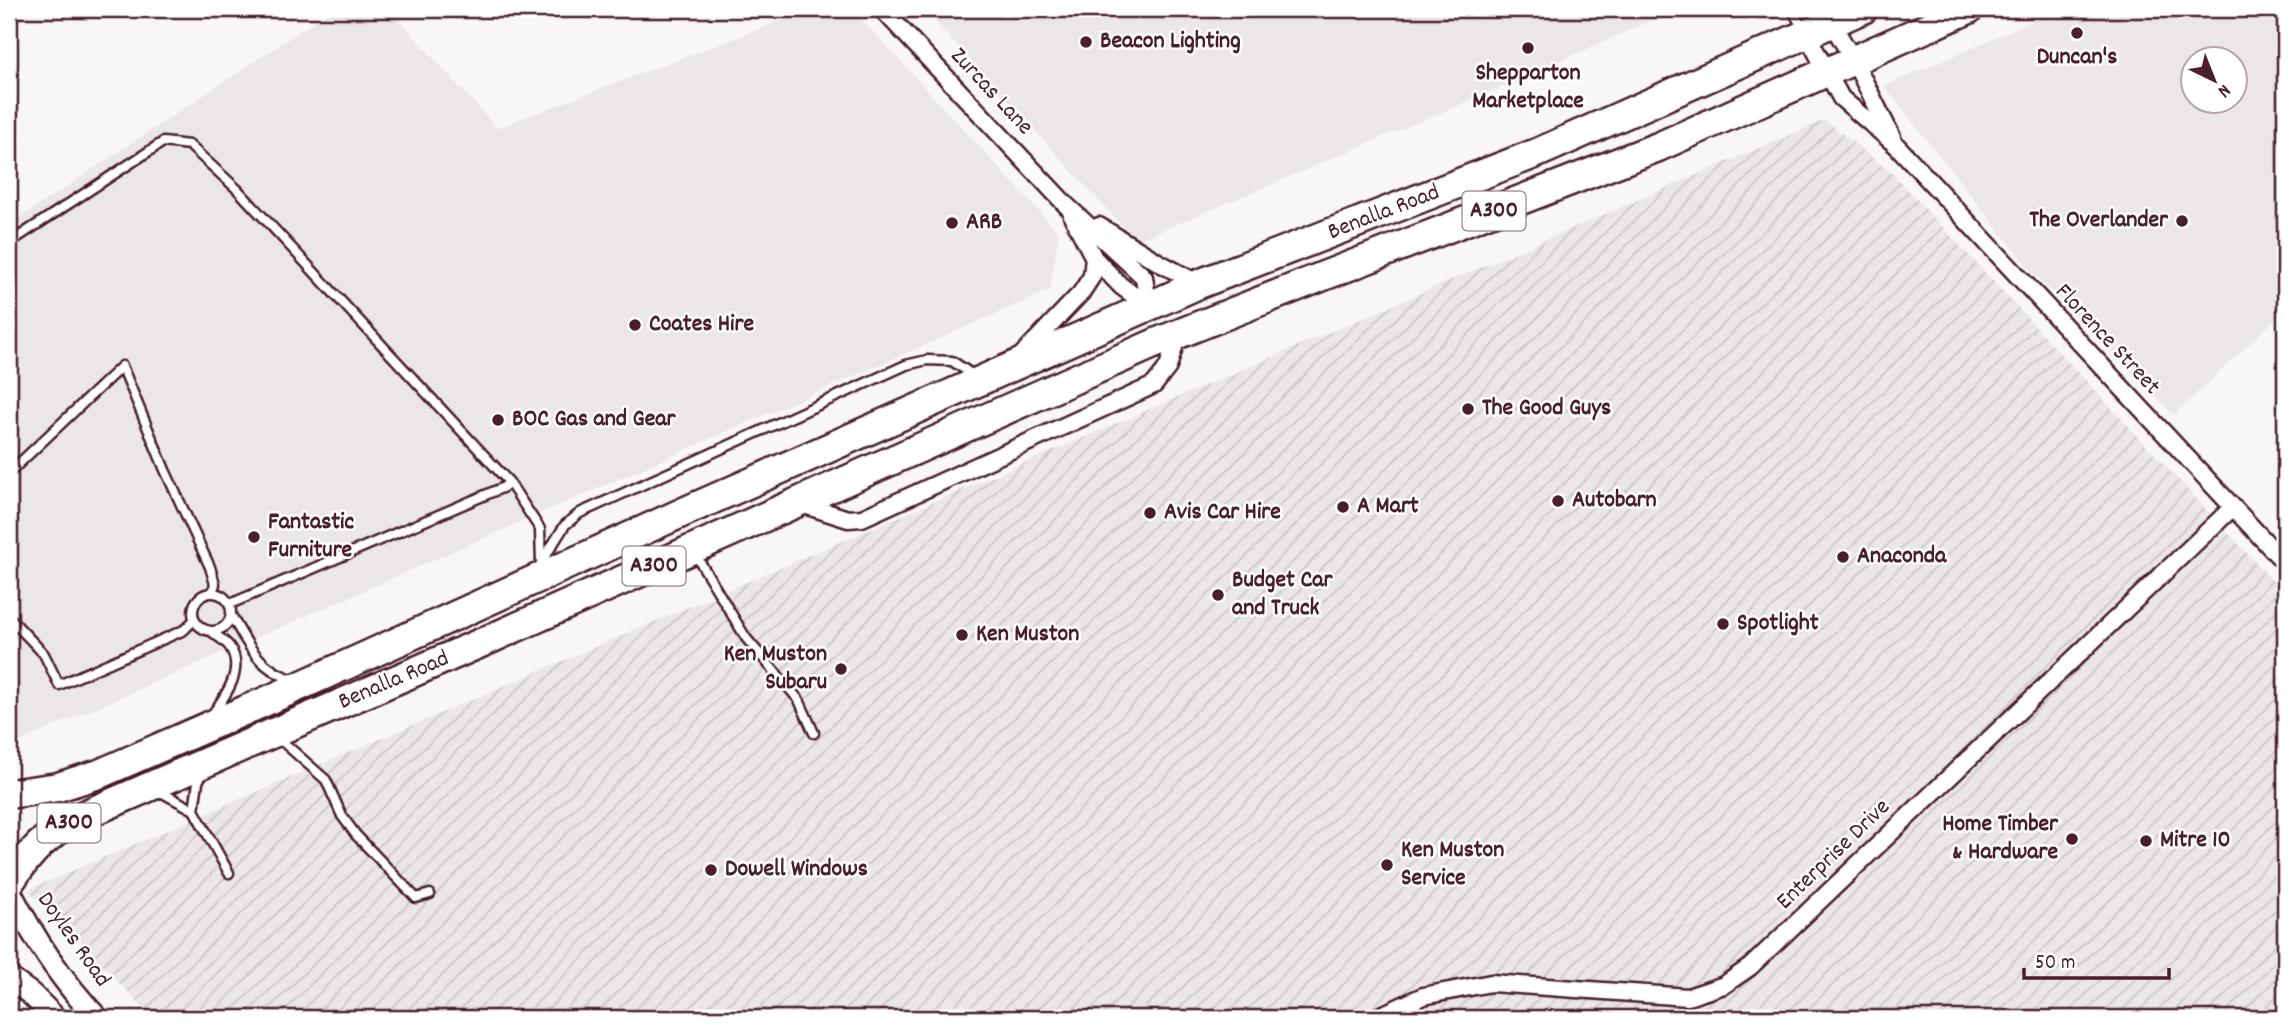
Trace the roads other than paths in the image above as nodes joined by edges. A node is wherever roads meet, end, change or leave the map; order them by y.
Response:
1 (881, 9) edge
2 (1792, 9) edge
3 (1863, 9) edge
4 (1969, 9) edge
5 (1821, 24) junction
6 (1853, 59) junction
7 (1826, 71) junction
8 (1897, 146) junction
9 (1067, 206) junction
10 (9, 243) edge
11 (1094, 258) junction
12 (1199, 284) junction
13 (1148, 306) junction
14 (1168, 338) junction
15 (1009, 368) junction
16 (980, 381) junction
17 (9, 473) edge
18 (509, 482) junction
19 (798, 503) junction
20 (2232, 508) junction
21 (637, 534) junction
22 (692, 549) junction
23 (541, 563) junction
24 (2285, 564) edge
25 (521, 587) junction
26 (212, 593) junction
27 (230, 604) junction
28 (231, 615) junction
29 (9, 617) edge
30 (194, 620) junction
31 (212, 632) junction
32 (308, 683) junction
33 (814, 733) dead end
34 (191, 735) junction
35 (260, 739) junction
36 (210, 760) junction
37 (148, 787) junction
38 (9, 794) edge
39 (194, 810) junction
40 (229, 873) dead end
41 (9, 883) edge
42 (9, 890) edge
43 (430, 894) dead end
44 (9, 978) edge
45 (55, 1018) edge
46 (97, 1018) edge
47 (1375, 1018) edge

1 - 9 street, Zurcas Lane
2 - 5 lane
3 - 5 highway, Benalla Road / A300
4 - 6 highway, Benalla Road / A300
5 - 6 street, Florence Street
5 - 7 street, Florence Street
5 - 12 highway, Benalla Road / A300
6 - 7 highway, Benalla Road / A300
6 - 8 street, Florence Street
7 - 8 street, Florence Street
7 - 14 highway, Benalla Road / A300
8 - 20 street, Florence Street
9 - 11 street, Zurcas Lane
9 - 12 street, Zurcas Lane
9 - 13 street, Zurcas Lane
10 - 18 lane
11 - 13 street, Zurcas Lane
11 - 15 street
12 - 13 highway, Benalla Road / A300
13 - 14 highway
13 - 15 highway, Benalla Road / A300
14 - 19 highway, Benalla Road / A300
14 - 19 street
15 - 16 highway, Benalla Road / A300
16 - 21 highway, Benalla Road / A300
16 - 23 lane, Benalla Road
17 - 26 lane
18 - 23 lane
18 - 27 lane
19 - 22 highway, Benalla Road / A300
20 - 24 street, Florence Street
20 - 47 street, Enterprise Drive
21 - 22 highway
21 - 25 highway, Benalla Road / A300
22 - 33 lane
22 - 35 highway, Benalla Road / A300
23 - 25 lane, Benalla Road
25 - 32 highway, Benalla Road / A300
26 - 27 lane
26 - 30 lane
27 - 28 lane
28 - 31 lane
28 - 32 lane
29 - 30 lane
30 - 31 lane
31 - 34 lane
32 - 34 highway, Benalla Road / A300
34 - 38 highway, Benalla Road / A300
35 - 36 highway, Benalla Road / A300
35 - 43 lane
36 - 37 highway, Benalla Road / A300
36 - 39 lane
37 - 39 lane
37 - 41 highway, Benalla Road / A300
39 - 40 lane
42 - 46 main road, Doyles Road
44 - 45 main road

